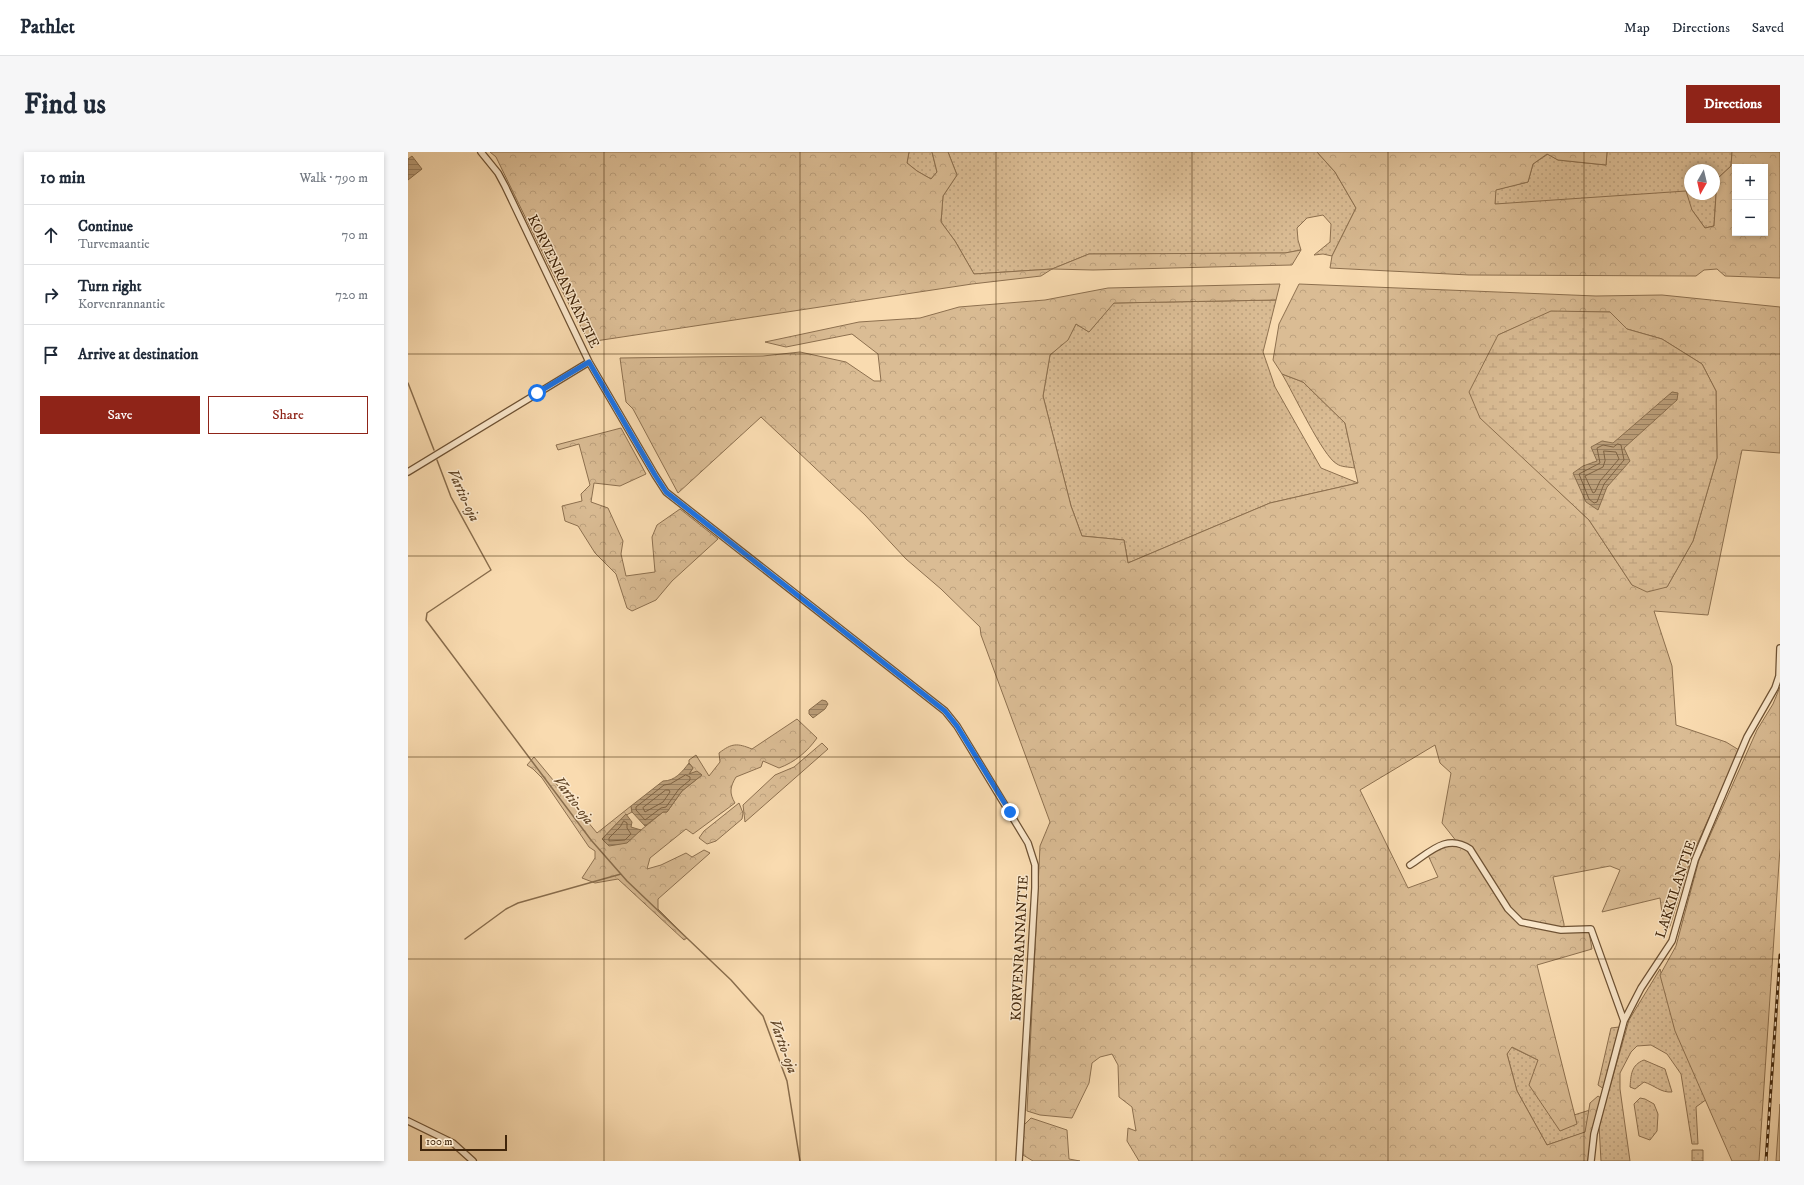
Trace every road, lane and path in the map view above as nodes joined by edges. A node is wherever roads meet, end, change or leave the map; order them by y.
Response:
1 (481, 152) edge
2 (589, 362) junction
3 (408, 472) edge
4 (1780, 648) edge
5 (1410, 865) dead end
6 (1624, 1021) junction
7 (408, 1121) edge
8 (474, 1161) edge
9 (1019, 1161) edge
10 (1591, 1161) edge

1 - 2 street, KORVENRANNANTIE
2 - 3 street
2 - 9 street, KORVENRANNANTIE
4 - 6 street, LAKKILANTIE
5 - 6 street
6 - 10 street, LAKKILANTIE
7 - 8 street

